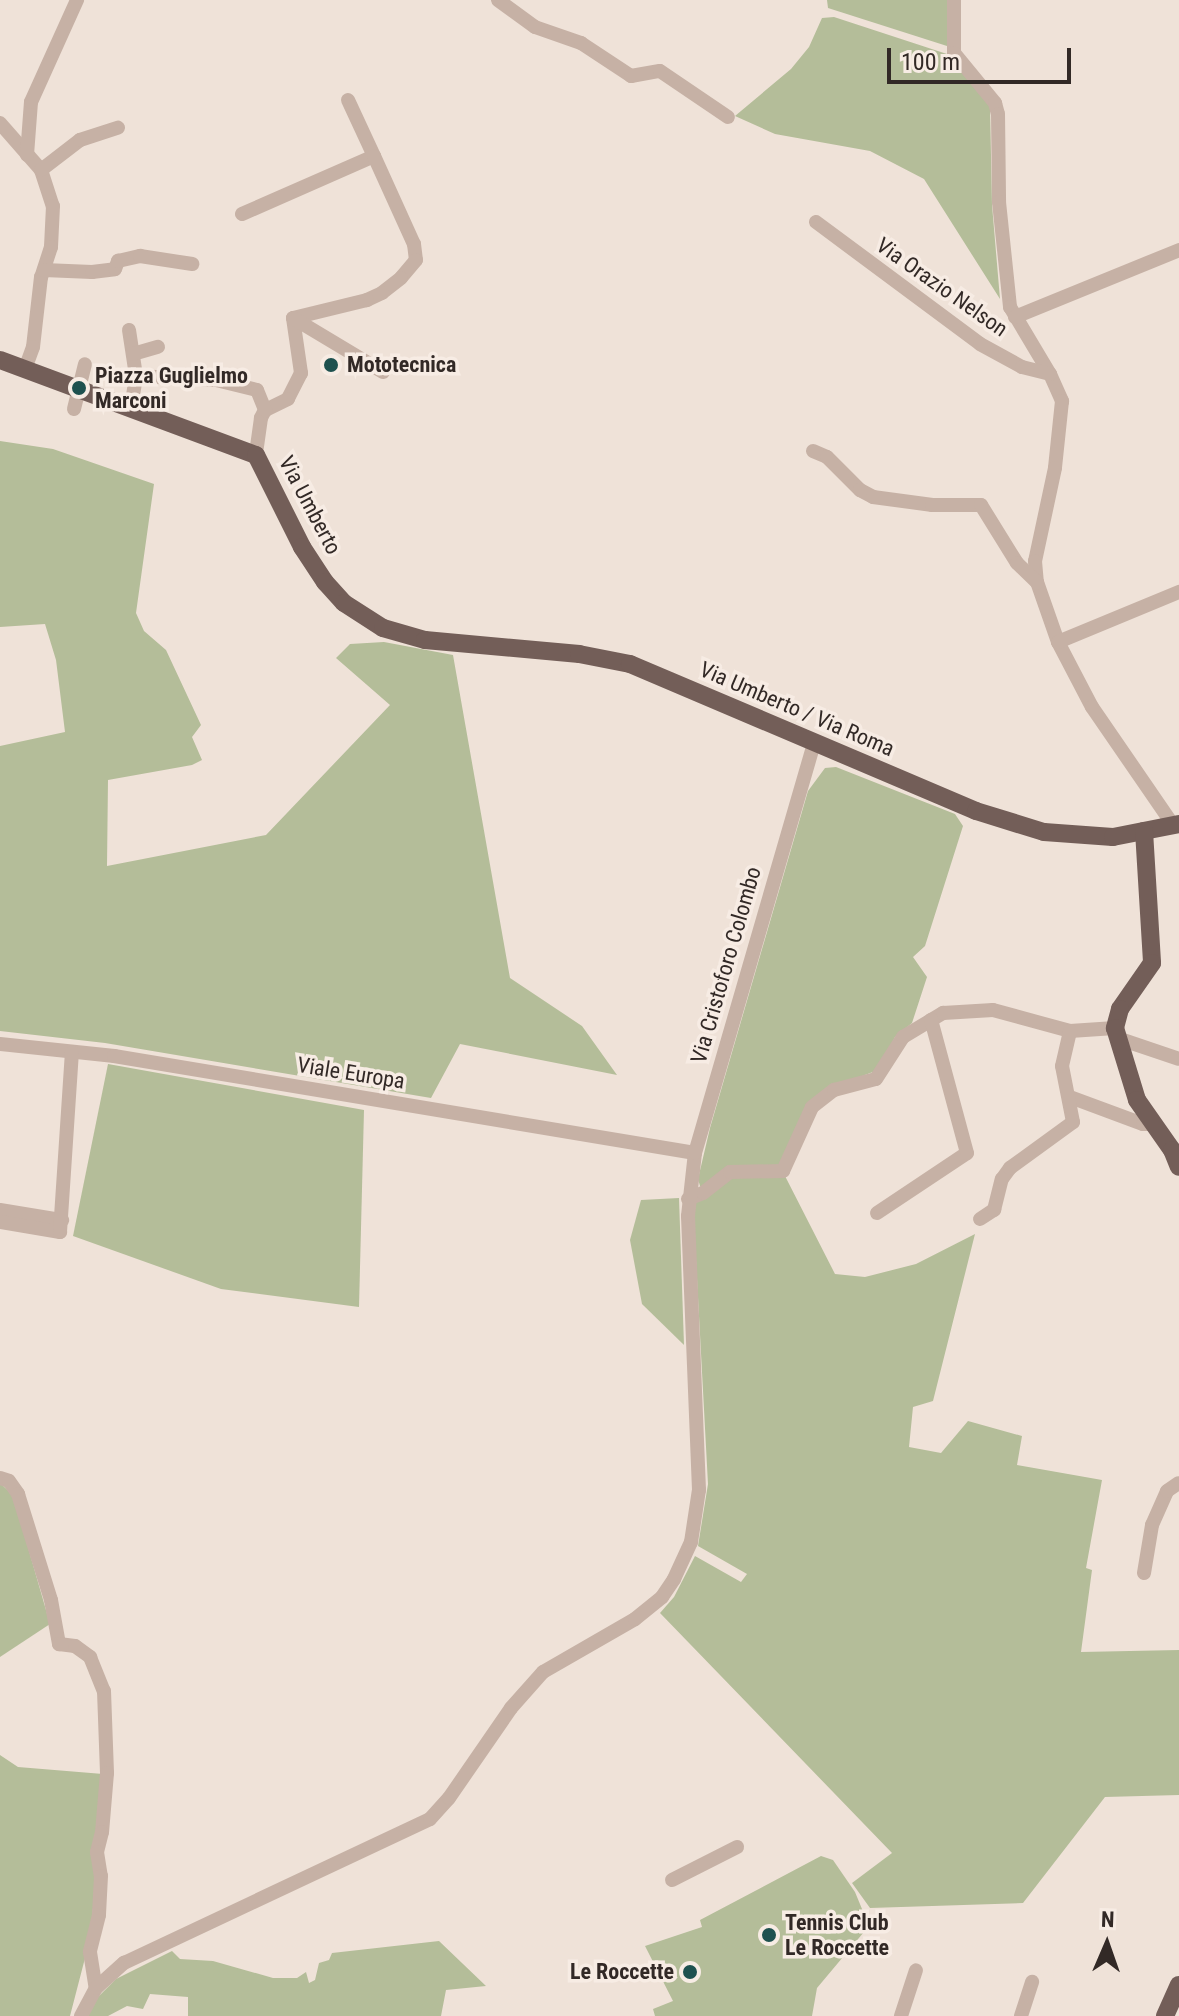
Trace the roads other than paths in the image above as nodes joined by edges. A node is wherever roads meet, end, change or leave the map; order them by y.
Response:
1 (77, 0) edge
2 (498, 0) edge
3 (954, 0) edge
4 (348, 100) dead end
5 (728, 117) dead end
6 (0, 123) edge
7 (118, 128) dead end
8 (27, 155) junction
9 (374, 156) junction
10 (41, 170) junction
11 (242, 214) dead end
12 (816, 222) dead end
13 (1179, 250) edge
14 (192, 264) dead end
15 (44, 270) junction
16 (1015, 317) junction
17 (293, 318) junction
18 (129, 330) dead end
19 (158, 347) dead end
20 (133, 354) junction
21 (0, 360) edge
22 (85, 364) dead end
23 (25, 369) junction
24 (383, 372) dead end
25 (1050, 374) junction
26 (136, 376) junction
27 (79, 389) junction
28 (131, 408) junction
29 (74, 409) dead end
30 (265, 410) junction
31 (813, 451) dead end
32 (256, 455) junction
33 (1037, 582) junction
34 (1179, 592) edge
35 (425, 640) joint
36 (1058, 642) junction
37 (814, 744) junction
38 (1176, 825) edge
39 (1144, 831) junction
40 (931, 1020) junction
41 (1070, 1031) junction
42 (1116, 1033) junction
43 (0, 1044) edge
44 (72, 1052) junction
45 (1179, 1059) edge
46 (1070, 1097) junction
47 (1154, 1124) junction
48 (695, 1153) junction
49 (1179, 1167) edge
50 (688, 1199) junction
51 (0, 1210) edge
52 (877, 1213) dead end
53 (980, 1219) dead end
54 (62, 1220) junction
55 (0, 1222) edge
56 (0, 1478) edge
57 (1179, 1483) edge
58 (1144, 1573) dead end
59 (737, 1847) dead end
60 (672, 1880) dead end
61 (916, 1970) dead end
62 (1032, 1982) dead end
63 (1179, 1985) edge
64 (96, 1988) junction
65 (81, 2016) edge
66 (901, 2016) edge
67 (1021, 2016) edge
68 (1165, 2016) edge

1 - 8 street
2 - 5 street
3 - 16 street
4 - 9 street
6 - 8 street
7 - 10 street
8 - 10 street
9 - 11 street
9 - 17 street
10 - 15 street
12 - 25 street, Via Orazio Nelson
13 - 16 street
14 - 15 street
15 - 23 street
16 - 25 street
17 - 24 street
17 - 30 street
18 - 20 street
19 - 20 street
20 - 26 street
21 - 23 main road, Via Umberto
22 - 27 street
23 - 27 main road, Via Umberto
25 - 33 street
26 - 28 street
26 - 30 street
27 - 28 main road, Via Umberto
27 - 29 street
28 - 32 main road, Via Umberto
30 - 32 street
31 - 33 street
32 - 35 main road, Via Umberto
33 - 36 street
34 - 36 street
35 - 37 main road, Via Umberto / Via Roma
36 - 38 street
37 - 39 main road, Via Umberto / Via Roma
37 - 48 street, Via Cristoforo Colombo
38 - 39 main road, Via Umberto / Via Roma
39 - 42 main road
40 - 41 street
40 - 50 street
40 - 52 street
41 - 42 street
41 - 46 street
42 - 45 street
42 - 47 main road
43 - 44 street, Viale Europa
44 - 48 street, Viale Europa
44 - 54 street
46 - 47 street
46 - 53 street
47 - 49 main road
48 - 50 street, Via Cristoforo Colombo
50 - 64 street, Via Cristoforo Colombo
51 - 54 street
54 - 55 street
56 - 64 street
57 - 58 street
59 - 60 street
61 - 66 street
62 - 67 street
63 - 68 main road
64 - 65 street

